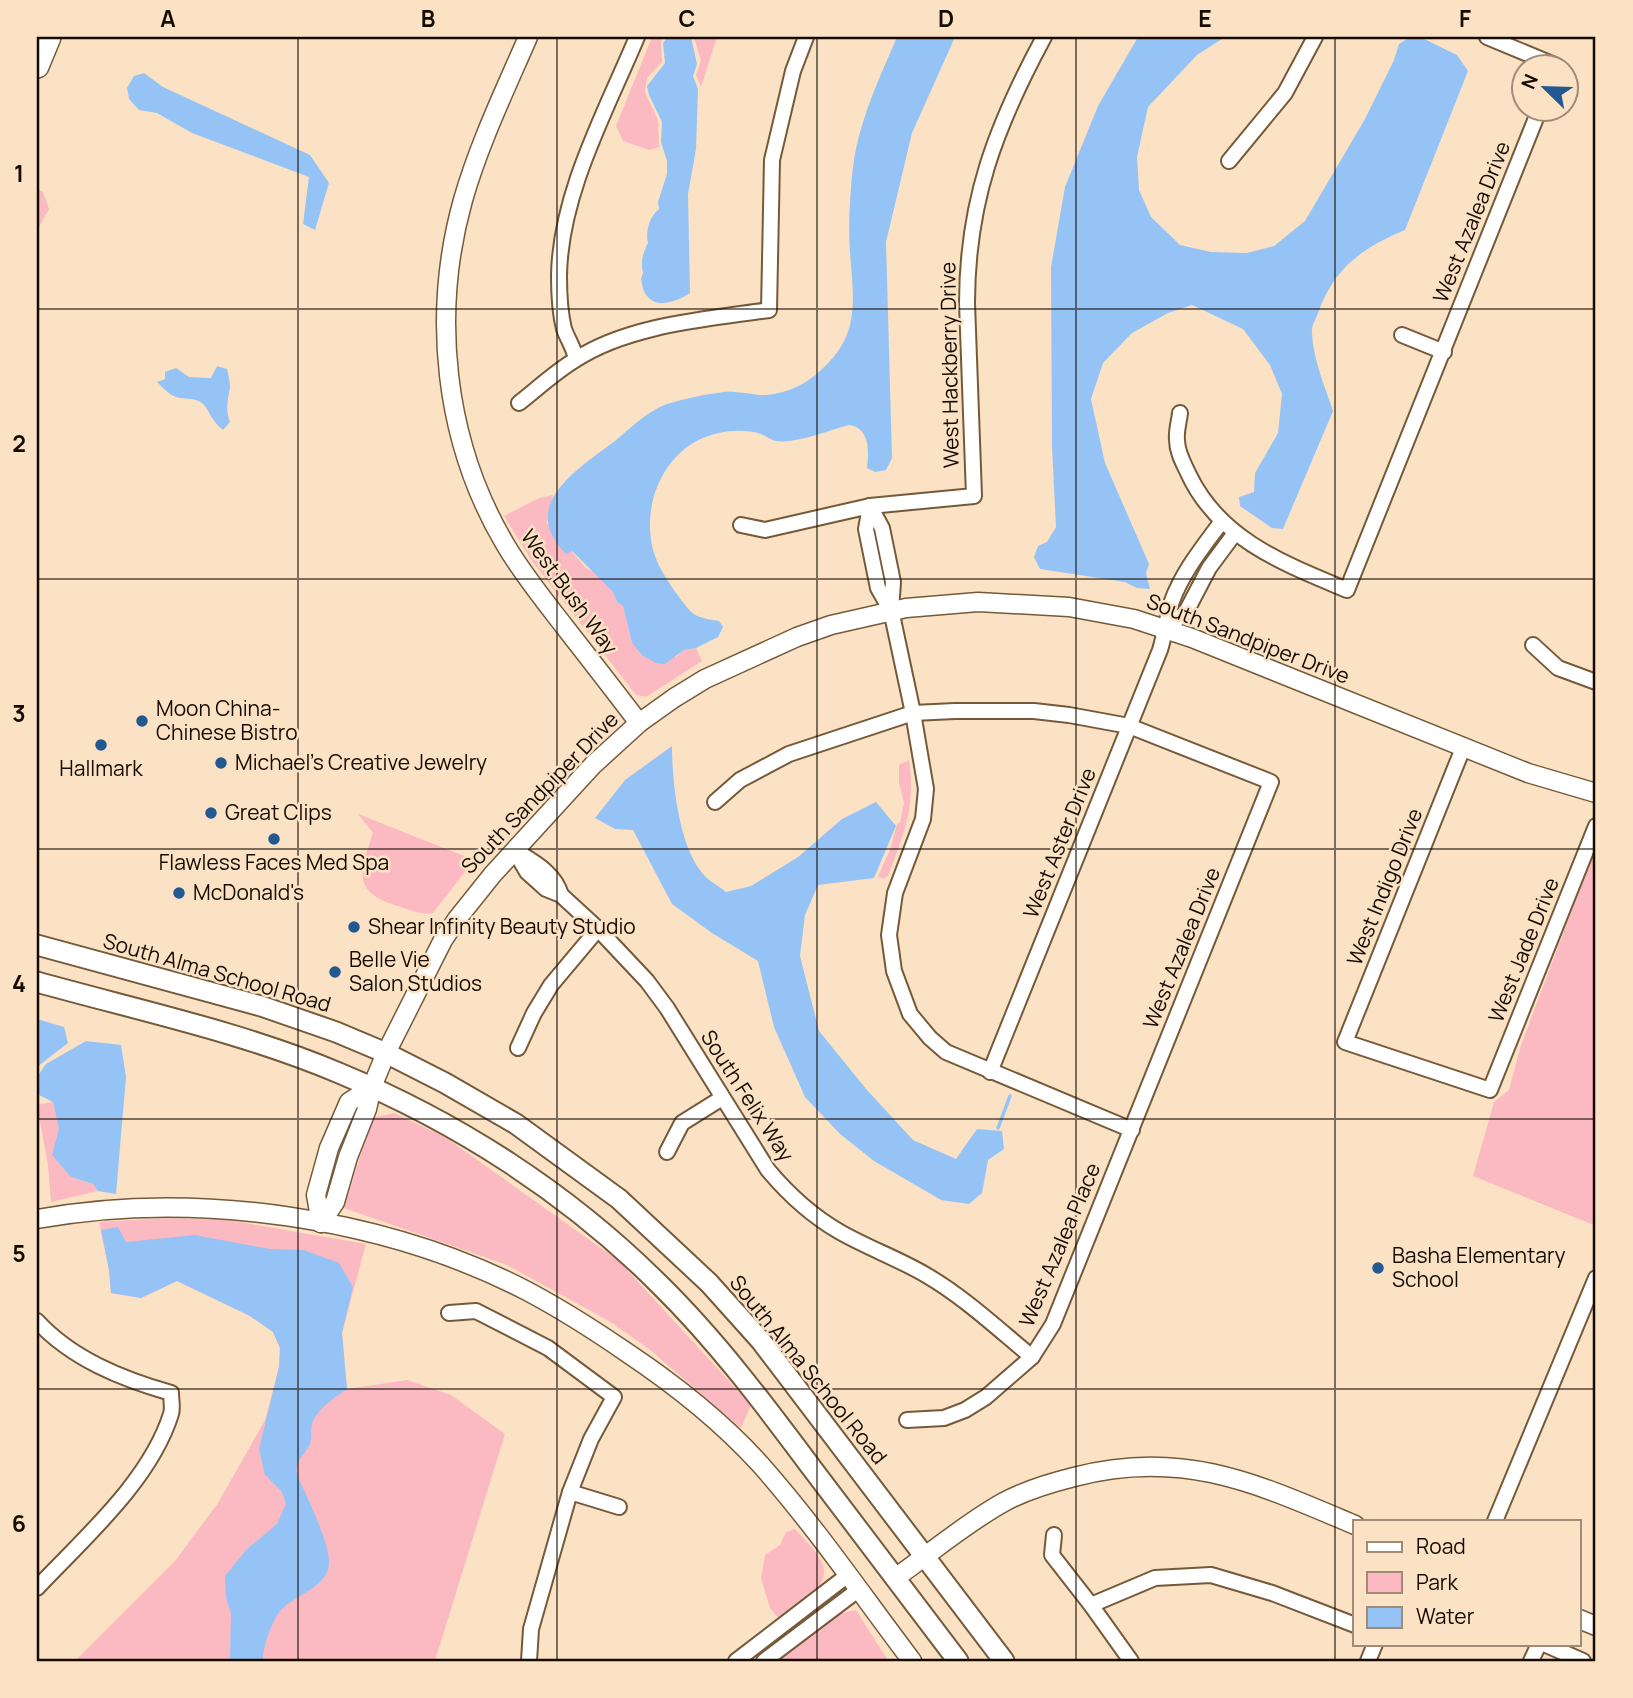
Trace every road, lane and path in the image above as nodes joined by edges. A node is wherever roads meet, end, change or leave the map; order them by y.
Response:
1 (49, 37) edge
2 (528, 37) edge
3 (637, 37) edge
4 (806, 37) edge
5 (1044, 37) edge
6 (1315, 37) edge
7 (1487, 37) edge
8 (1523, 52) edge
9 (37, 66) edge
10 (1534, 122) edge
11 (1229, 161) dead end
12 (1402, 335) dead end
13 (1444, 352) junction
14 (576, 359) junction
15 (519, 403) dead end
16 (1181, 413) dead end
17 (870, 506) junction
18 (1222, 521) junction
19 (741, 525) dead end
20 (1235, 533) junction
21 (1184, 577) junction
22 (1199, 585) junction
23 (891, 610) junction
24 (1167, 628) junction
25 (1532, 645) dead end
26 (1596, 682) edge
27 (913, 713) junction
28 (639, 723) junction
29 (1129, 726) junction
30 (1463, 748) junction
31 (1596, 793) edge
32 (715, 802) dead end
33 (1596, 826) edge
34 (514, 850) junction
35 (598, 929) junction
36 (37, 945) edge
37 (37, 982) edge
38 (518, 1048) dead end
39 (386, 1053) junction
40 (990, 1072) junction
41 (372, 1087) junction
42 (1490, 1090) joint
43 (722, 1098) junction
44 (1132, 1130) junction
45 (667, 1152) dead end
46 (37, 1219) edge
47 (321, 1223) junction
48 (1596, 1278) edge
49 (449, 1313) dead end
50 (39, 1327) edge
51 (1032, 1357) junction
52 (907, 1420) dead end
53 (570, 1492) junction
54 (619, 1507) dead end
55 (1495, 1520) edge
56 (1353, 1524) edge
57 (1054, 1535) dead end
58 (926, 1557) junction
59 (895, 1578) junction
60 (853, 1583) junction
61 (37, 1588) edge
62 (1091, 1605) junction
63 (797, 1615) junction
64 (1353, 1624) edge
65 (807, 1629) junction
66 (757, 1645) junction
67 (1546, 1646) edge
68 (766, 1660) edge
69 (528, 1661) edge
70 (736, 1661) edge
71 (912, 1661) edge
72 (958, 1661) edge
73 (1004, 1661) edge
74 (1131, 1661) edge
75 (1583, 1661) edge

1 - 9 main road
2 - 28 street, West Bush Way
3 - 14 street
4 - 14 street
5 - 17 street, West Hackberry Drive
6 - 11 street
7 - 8 street
10 - 13 street, West Azalea Drive
12 - 13 street
13 - 20 street, West Azalea Drive
14 - 15 street
16 - 18 street
17 - 19 street
17 - 23 street
18 - 20 street
18 - 21 street, West Aster Drive
20 - 22 street, West Aster Drive
21 - 22 street
21 - 24 street, West Aster Drive
22 - 24 street, West Aster Drive
23 - 24 street, South Sandpiper Drive
23 - 27 street
23 - 28 street, South Sandpiper Drive
24 - 29 street, West Aster Drive
24 - 30 street, South Sandpiper Drive
25 - 26 street
27 - 29 street
27 - 32 street
27 - 40 street
28 - 34 street, South Sandpiper Drive
29 - 40 street, West Aster Drive
29 - 44 street, West Azalea Drive
30 - 31 street, South Sandpiper Drive
30 - 42 street, West Indigo Drive
33 - 42 street, West Jade Drive
34 - 35 street, South Felix Way
34 - 39 street, South Sandpiper Drive
35 - 38 street
35 - 43 street, South Felix Way
36 - 39 main road, South Alma School Road
37 - 41 main road
39 - 41 street, South Sandpiper Drive
39 - 58 main road, South Alma School Road
40 - 44 street
41 - 47 street, South Sandpiper Drive
41 - 59 main road
43 - 45 street
43 - 51 street, South Felix Way
44 - 51 street, West Azalea Place
46 - 47 street
47 - 60 street
48 - 55 street
49 - 53 street
50 - 61 street
51 - 52 street, West Azalea Place
53 - 54 street
53 - 69 street
56 - 58 street
57 - 62 street
58 - 59 street
58 - 73 main road, South Alma School Road
59 - 72 main road
60 - 63 street
60 - 65 street
60 - 71 street
62 - 64 street
62 - 74 street
63 - 65 street
63 - 66 street
65 - 68 street
66 - 68 street
66 - 70 street
67 - 75 street

